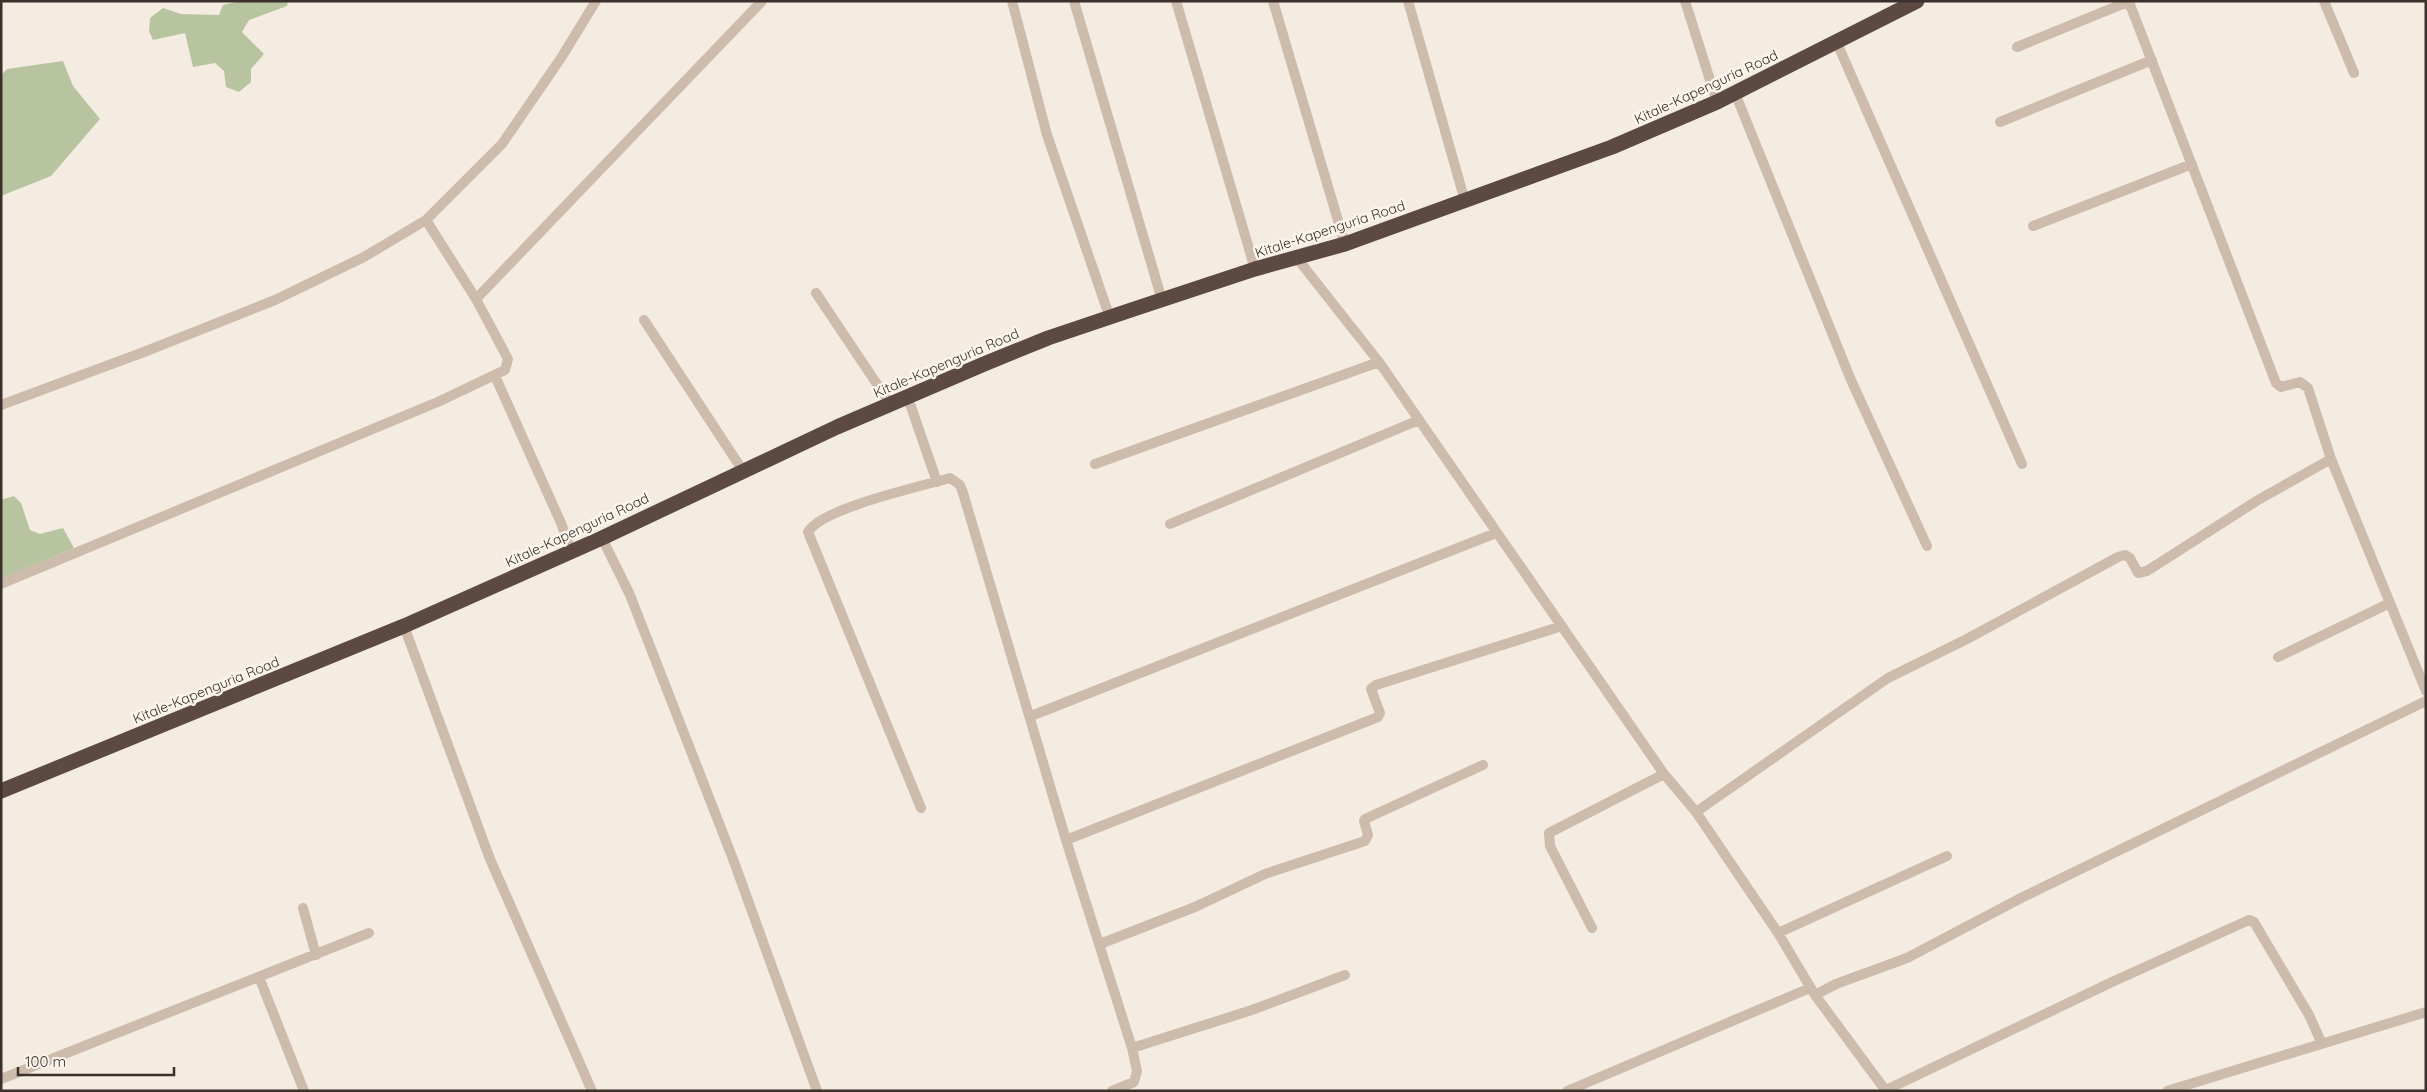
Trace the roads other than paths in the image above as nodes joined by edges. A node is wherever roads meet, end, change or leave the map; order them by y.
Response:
1 (596, 1) edge
2 (762, 1) edge
3 (1012, 1) edge
4 (1074, 1) edge
5 (1176, 1) edge
6 (1273, 1) edge
7 (1408, 1) edge
8 (1685, 1) edge
9 (1917, 1) edge
10 (2324, 1) edge
11 (2130, 2) edge
12 (1837, 43) junction
13 (2017, 47) dead end
14 (2152, 60) junction
15 (2354, 73) dead end
16 (1735, 94) junction
17 (1717, 102) junction
18 (2000, 122) dead end
19 (2192, 164) junction
20 (1465, 201) junction
21 (426, 220) junction
22 (2033, 226) dead end
23 (1345, 244) junction
24 (1296, 257) junction
25 (1255, 269) junction
26 (816, 293) dead end
27 (476, 299) junction
28 (1162, 300) junction
29 (1110, 318) junction
30 (644, 320) dead end
31 (1379, 362) junction
32 (495, 376) junction
33 (908, 398) junction
34 (1, 405) edge
35 (891, 405) junction
36 (1419, 420) junction
37 (2331, 459) junction
38 (1095, 464) dead end
39 (2022, 464) dead end
40 (744, 471) junction
41 (937, 482) junction
42 (1170, 524) dead end
43 (1496, 533) junction
44 (602, 538) junction
45 (1927, 546) dead end
46 (571, 551) junction
47 (1, 584) edge
48 (2390, 603) junction
49 (404, 626) junction
50 (1562, 626) junction
51 (2278, 657) dead end
52 (2426, 691) edge
53 (2426, 701) edge
54 (1031, 716) junction
55 (1483, 765) dead end
56 (1664, 774) junction
57 (1, 791) edge
58 (921, 808) dead end
59 (1696, 812) junction
60 (1066, 840) junction
61 (1947, 856) dead end
62 (303, 908) dead end
63 (1592, 928) dead end
64 (1778, 932) junction
65 (369, 933) dead end
66 (1100, 944) junction
67 (316, 955) junction
68 (1345, 975) dead end
69 (259, 977) junction
70 (1812, 991) junction
71 (2426, 1012) edge
72 (2322, 1044) junction
73 (1132, 1048) junction
74 (1, 1079) edge
75 (1886, 1090) edge
76 (304, 1091) edge
77 (592, 1091) edge
78 (816, 1091) edge
79 (1112, 1091) edge
80 (1567, 1091) edge
81 (2167, 1091) edge

1 - 21 street
2 - 27 street
3 - 29 street
4 - 28 street
5 - 25 street
6 - 23 street
7 - 20 street
8 - 17 street
9 - 12 highway, Kitale-Kapenguria Road
10 - 15 street
11 - 13 street
11 - 14 street
12 - 16 highway, Kitale-Kapenguria Road
12 - 39 street
14 - 18 street
14 - 19 street
16 - 17 highway, Kitale-Kapenguria Road
16 - 45 street
17 - 20 highway, Kitale-Kapenguria Road
19 - 22 street
19 - 37 street
20 - 23 highway, Kitale-Kapenguria Road
21 - 27 street
21 - 34 street
23 - 24 highway, Kitale-Kapenguria Road
24 - 25 highway, Kitale-Kapenguria Road
24 - 31 street
25 - 28 highway, Kitale-Kapenguria Road
26 - 35 street
27 - 32 street
28 - 29 highway, Kitale-Kapenguria Road
29 - 33 highway, Kitale-Kapenguria Road
30 - 40 street
31 - 36 street
31 - 38 street
32 - 46 street
32 - 47 street
33 - 35 highway, Kitale-Kapenguria Road
33 - 41 street
35 - 40 highway, Kitale-Kapenguria Road
36 - 42 street
36 - 43 street
37 - 48 street
37 - 59 street
40 - 44 highway, Kitale-Kapenguria Road
41 - 54 street
41 - 58 street
43 - 50 street
43 - 54 street
44 - 46 highway, Kitale-Kapenguria Road
44 - 78 street
46 - 49 highway, Kitale-Kapenguria Road
48 - 51 street
48 - 52 street
49 - 57 highway, Kitale-Kapenguria Road
49 - 77 street
50 - 56 street
50 - 60 street
53 - 70 street
54 - 60 street
55 - 66 street
56 - 59 street
56 - 63 street
59 - 64 street
60 - 66 street
61 - 64 street
62 - 67 street
64 - 70 street
65 - 67 street
66 - 73 street
67 - 69 street
68 - 73 street
69 - 74 street
69 - 76 street
70 - 75 street
70 - 80 street
71 - 72 street
72 - 75 street
72 - 81 street
73 - 79 street

